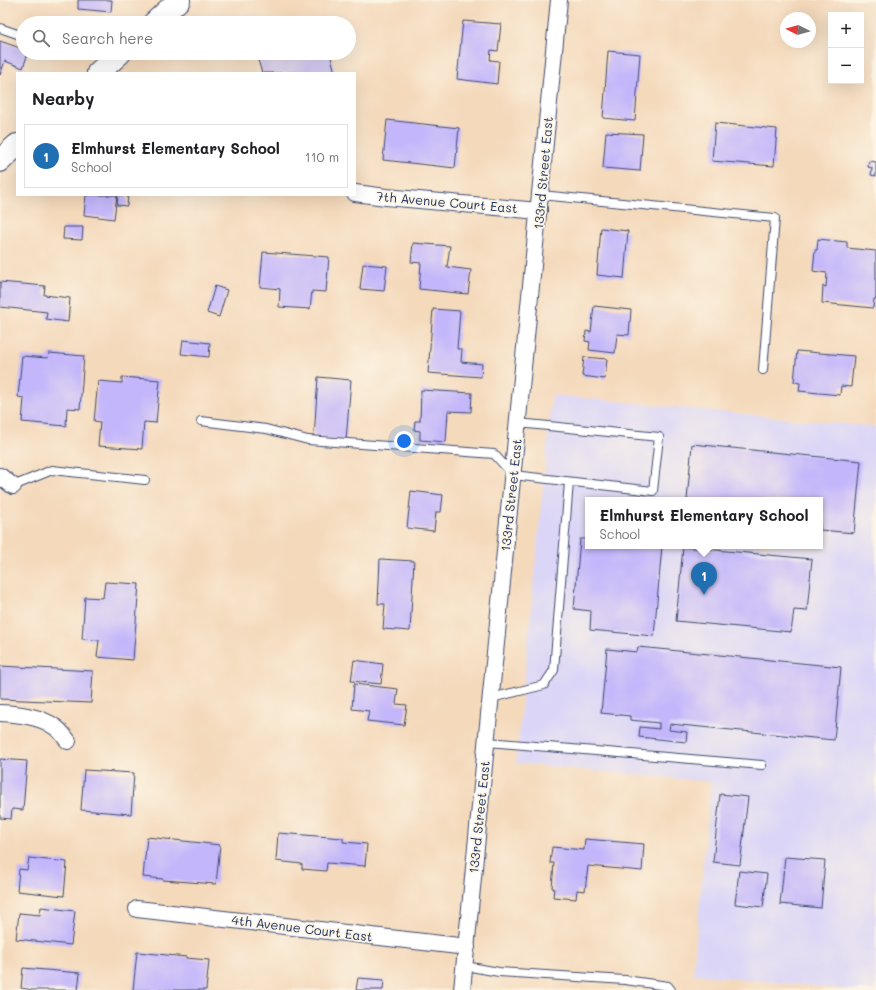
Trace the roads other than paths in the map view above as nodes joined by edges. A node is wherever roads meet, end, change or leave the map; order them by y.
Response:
1 (180, 0) edge
2 (559, 0) edge
3 (162, 16) edge
4 (0, 28) edge
5 (16, 34) edge
6 (16, 147) edge
7 (0, 161) edge
8 (356, 193) edge
9 (540, 203) junction
10 (763, 370) dead end
11 (201, 421) dead end
12 (518, 423) junction
13 (513, 476) junction
14 (145, 480) dead end
15 (6, 481) edge
16 (569, 482) junction
17 (491, 698) junction
18 (0, 713) edge
19 (68, 741) dead end
20 (487, 742) junction
21 (762, 765) dead end
22 (137, 909) dead end
23 (466, 947) junction
24 (465, 966) junction
25 (462, 990) edge
26 (671, 990) edge

1 - 3 main road
2 - 9 street, 133rd Street East
4 - 5 lane
6 - 7 main road
8 - 9 street, 7th Avenue Court East
9 - 10 lane
9 - 12 street, 133rd Street East
11 - 13 lane
12 - 13 street, 133rd Street East
12 - 16 lane
13 - 16 lane
13 - 17 street, 133rd Street East
14 - 15 lane
16 - 17 lane
17 - 20 street, 133rd Street East
18 - 19 street
20 - 21 lane
20 - 23 street, 133rd Street East
22 - 23 street, 4th Avenue Court East
23 - 24 street, 133rd Street East
24 - 25 street, 133rd Street East
24 - 26 lane

